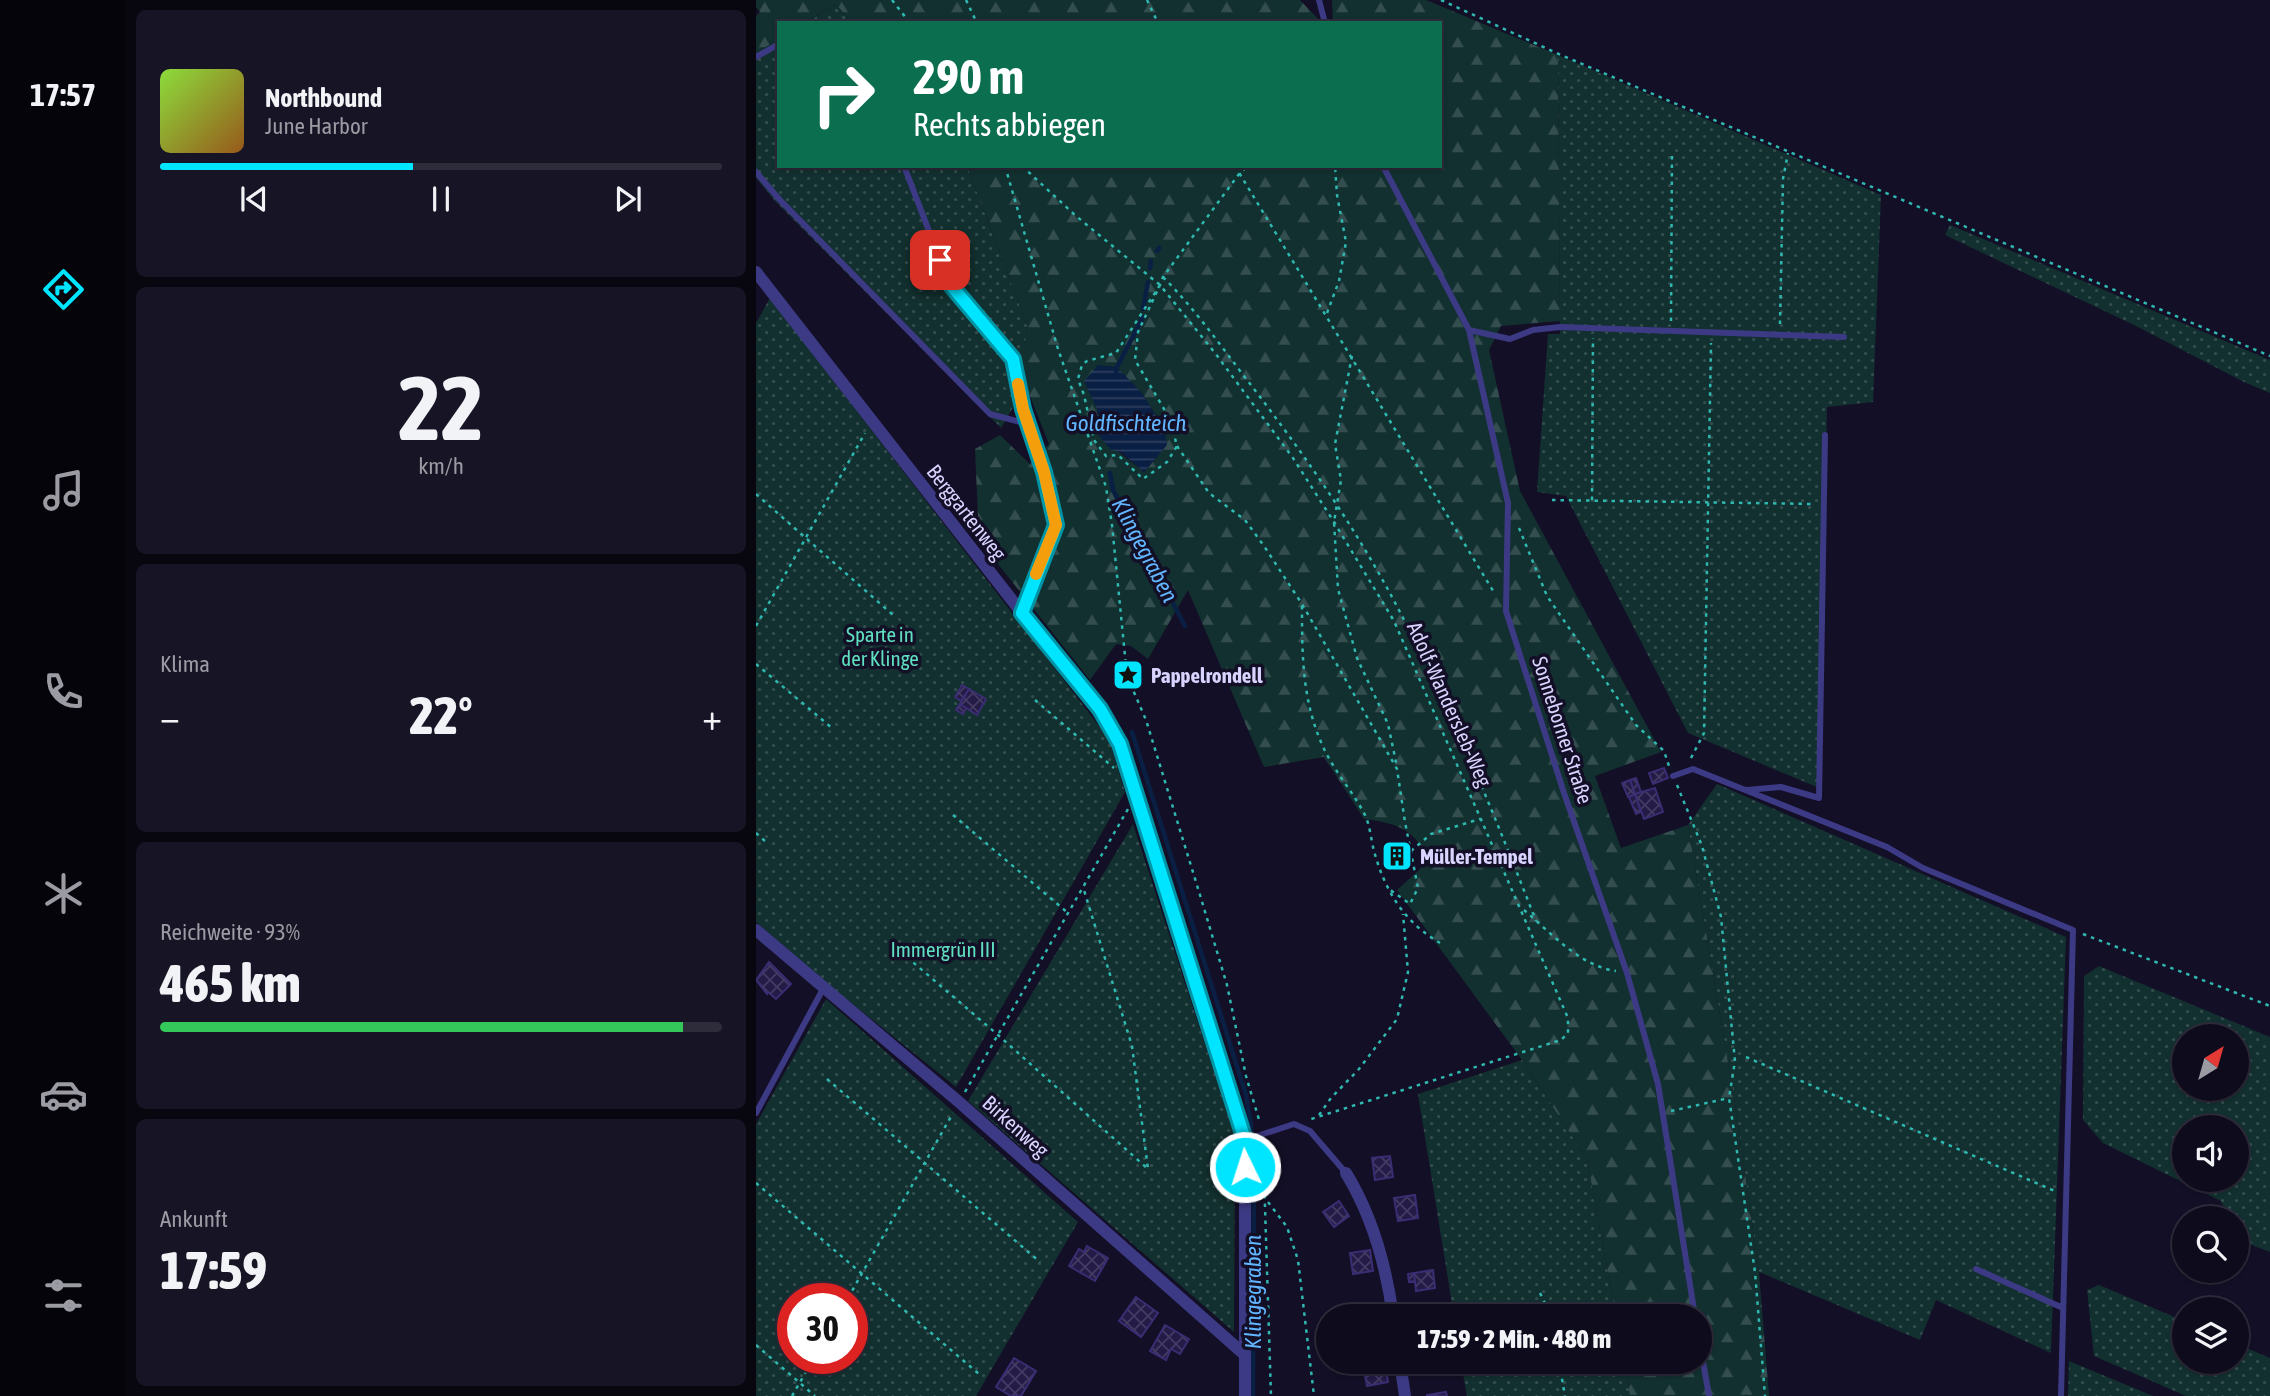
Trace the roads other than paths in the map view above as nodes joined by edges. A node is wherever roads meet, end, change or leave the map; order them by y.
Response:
1 (1319, 0) edge
2 (1324, 21) edge
3 (777, 45) edge
4 (756, 57) edge
5 (905, 168) edge
6 (1384, 168) edge
7 (756, 172) edge
8 (756, 272) edge
9 (1469, 330) junction
10 (1844, 337) dead end
11 (1028, 424) junction
12 (1825, 435) dead end
13 (1022, 613) junction
14 (1673, 776) road end
15 (1745, 790) junction
16 (756, 930) edge
17 (824, 989) junction
18 (756, 1113) edge
19 (1245, 1140) junction
20 (1346, 1173) joint
21 (1976, 1269) dead end
22 (1391, 1304) edge
23 (1693, 1304) edge
24 (2063, 1308) junction
25 (1245, 1356) junction
26 (1402, 1374) edge
27 (1705, 1374) edge
28 (1245, 1396) edge
29 (1405, 1396) edge
30 (1709, 1396) edge
31 (2062, 1396) edge

1 - 2 lane
3 - 4 lane
5 - 11 lane
6 - 9 lane, Sonneborner Straße
7 - 11 lane
8 - 13 street, Berggartenweg
9 - 10 lane
9 - 23 lane, Sonneborner Straße
11 - 13 lane
12 - 15 lane
13 - 19 street, Berggartenweg
14 - 15 lane
15 - 24 lane
16 - 17 street, Birkenweg
17 - 18 lane
17 - 25 street, Birkenweg
19 - 20 lane
19 - 25 street, Berggartenweg
20 - 22 street
21 - 24 lane
24 - 31 lane
25 - 28 street, Berggartenweg
26 - 29 street
27 - 30 lane

